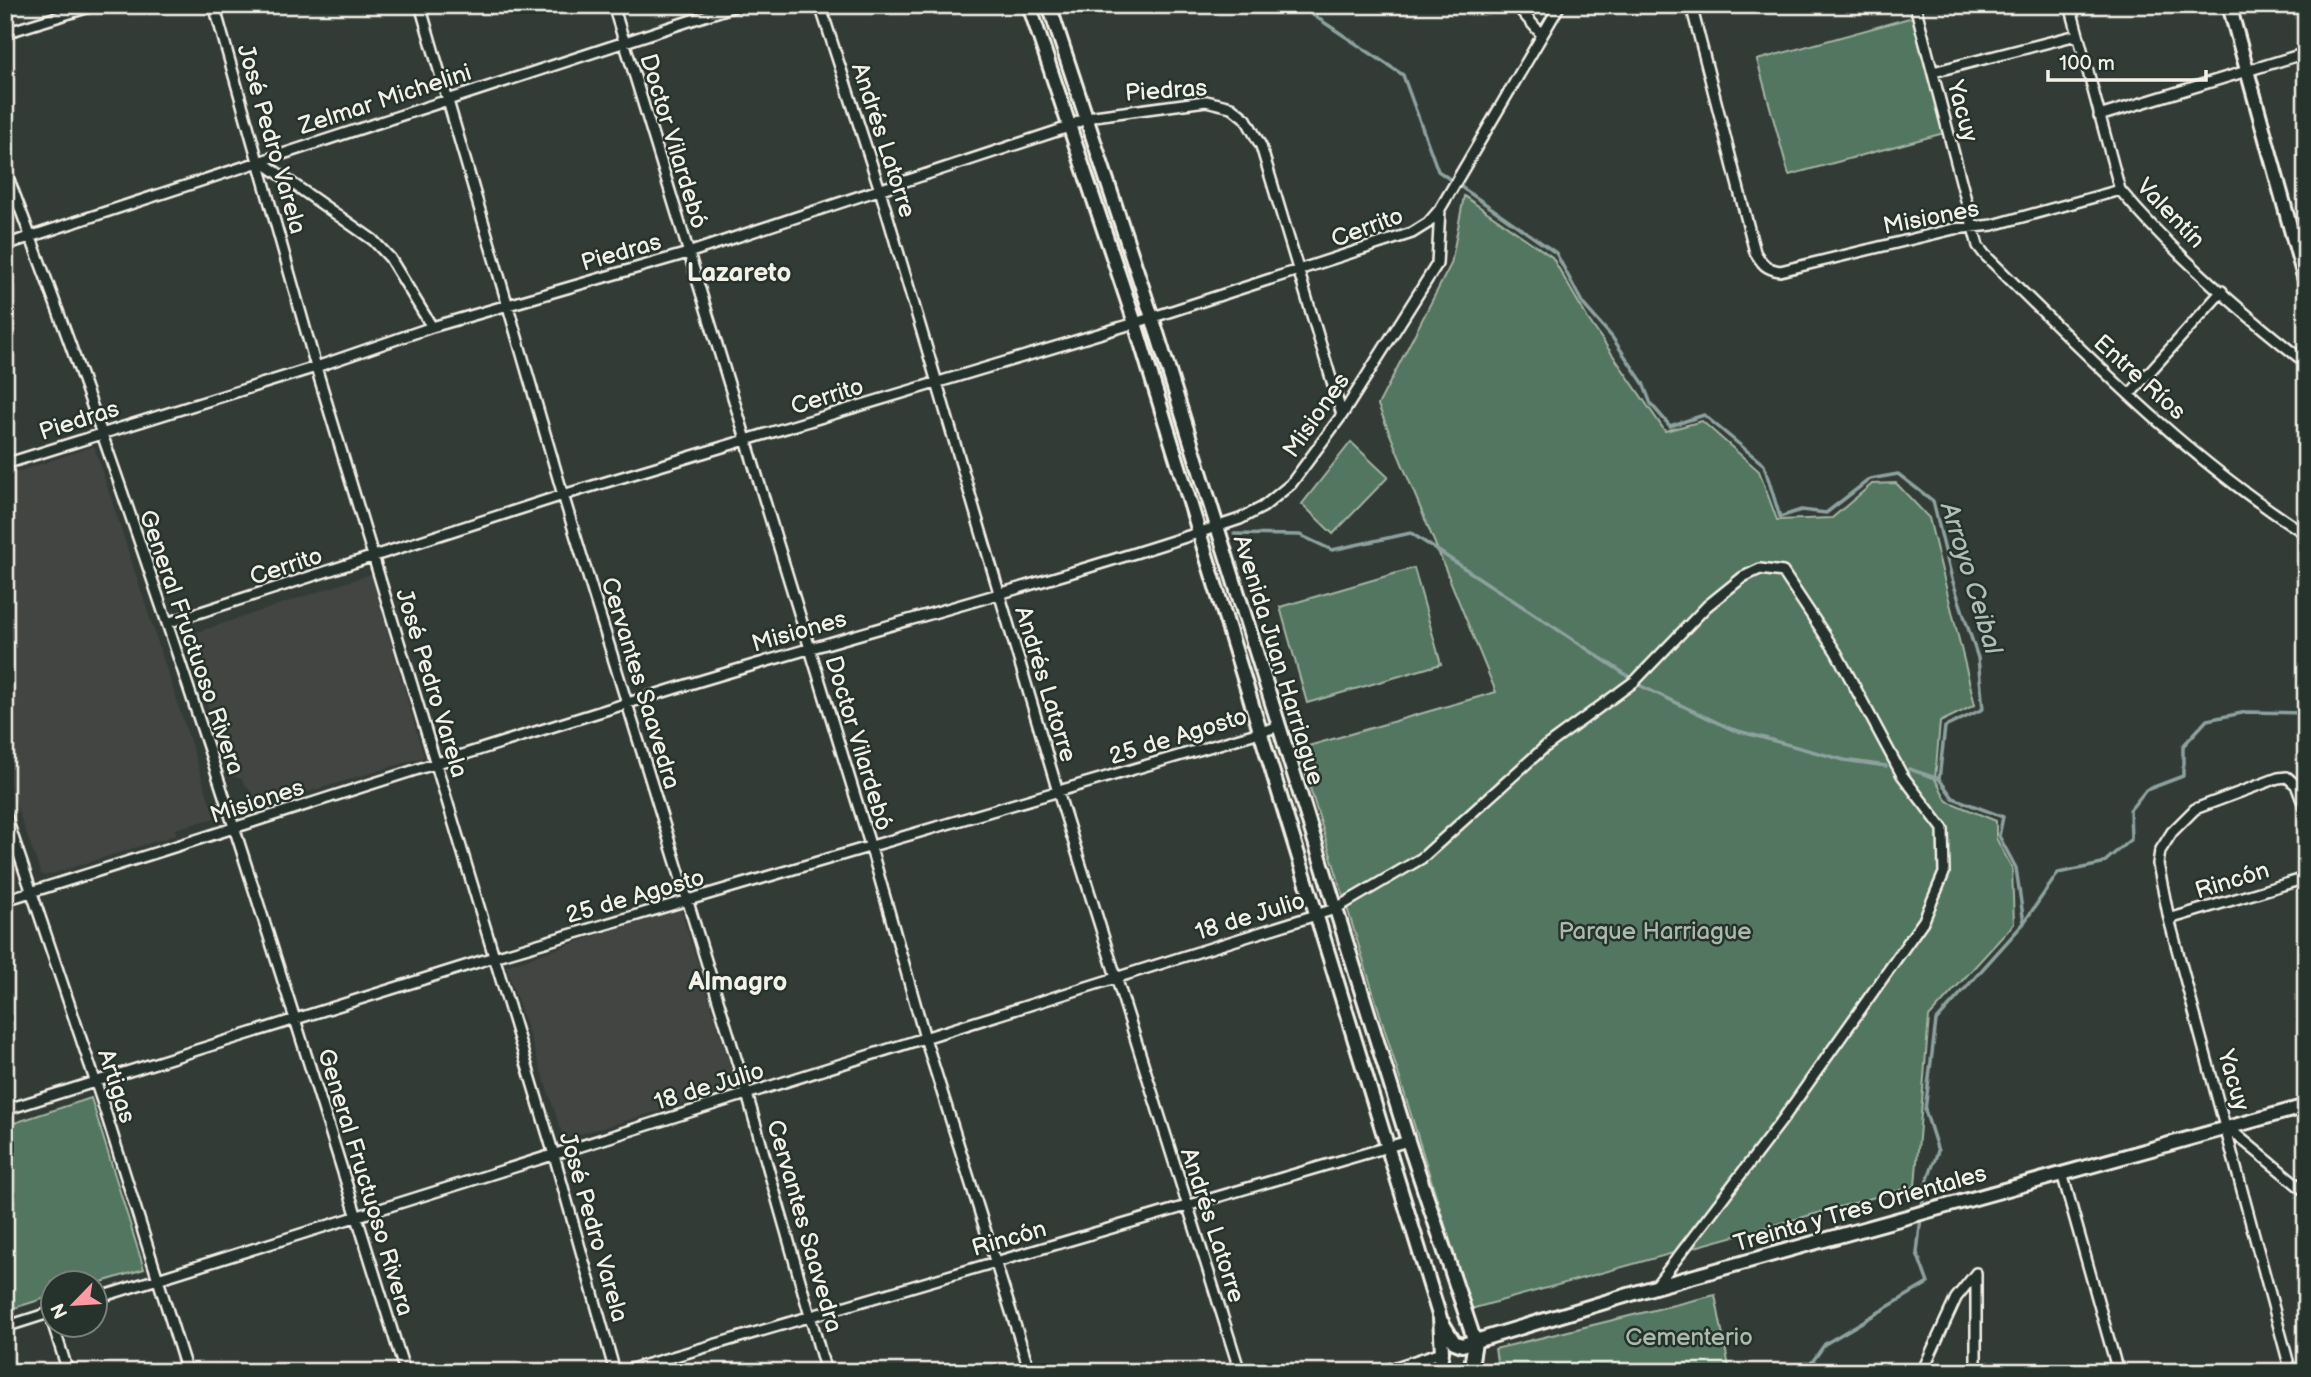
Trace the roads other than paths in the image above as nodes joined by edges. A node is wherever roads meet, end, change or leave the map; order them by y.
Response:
1 (96, 5) edge
2 (214, 5) edge
3 (420, 5) edge
4 (612, 5) edge
5 (738, 5) edge
6 (820, 5) edge
7 (1029, 5) edge
8 (1049, 5) edge
9 (1516, 5) edge
10 (1560, 5) edge
11 (1691, 5) edge
12 (1915, 5) edge
13 (2070, 5) edge
14 (2229, 5) edge
15 (5, 33) edge
16 (1542, 35) junction
17 (2077, 36) junction
18 (624, 44) junction
19 (2306, 53) edge
20 (2247, 69) junction
21 (1933, 72) junction
22 (448, 98) junction
23 (2099, 116) junction
24 (1087, 117) junction
25 (1069, 127) junction
26 (259, 160) junction
27 (5, 169) edge
28 (880, 190) junction
29 (2120, 190) junction
30 (1440, 209) junction
31 (1975, 226) junction
32 (31, 236) junction
33 (2301, 244) edge
34 (5, 245) edge
35 (688, 253) junction
36 (1299, 272) junction
37 (2306, 284) edge
38 (2222, 291) junction
39 (507, 305) junction
40 (1152, 317) junction
41 (1135, 323) junction
42 (432, 327) junction
43 (2306, 363) edge
44 (316, 367) junction
45 (937, 382) junction
46 (2129, 395) junction
47 (1342, 415) junction
48 (100, 433) junction
49 (746, 442) junction
50 (5, 464) edge
51 (563, 495) junction
52 (1216, 526) junction
53 (1198, 532) junction
54 (2306, 534) edge
55 (373, 558) junction
56 (999, 595) junction
57 (167, 623) junction
58 (809, 648) junction
59 (627, 703) junction
60 (1277, 727) junction
61 (1260, 732) junction
62 (436, 761) junction
63 (1058, 792) junction
64 (2306, 811) edge
65 (5, 813) edge
66 (234, 830) junction
67 (872, 848) junction
68 (2306, 878) edge
69 (32, 892) junction
70 (5, 900) edge
71 (687, 901) junction
72 (1335, 909) junction
73 (1315, 915) junction
74 (2169, 919) junction
75 (494, 957) junction
76 (1116, 978) junction
77 (295, 1018) junction
78 (925, 1038) junction
79 (96, 1083) junction
80 (747, 1094) junction
81 (2306, 1105) edge
82 (5, 1110) edge
83 (2227, 1127) junction
84 (1408, 1141) junction
85 (1388, 1147) junction
86 (554, 1155) junction
87 (2062, 1173) junction
88 (2306, 1192) edge
89 (1186, 1206) junction
90 (357, 1217) junction
91 (996, 1262) junction
92 (157, 1279) junction
93 (1655, 1287) junction
94 (108, 1295) edge
95 (811, 1316) junction
96 (1440, 1318) junction
97 (38, 1321) edge
98 (5, 1327) edge
99 (1470, 1327) junction
100 (58, 1338) edge
101 (1475, 1342) junction
102 (1442, 1352) junction
103 (1405, 1366) junction
104 (2306, 1369) edge
105 (68, 1372) edge
106 (187, 1372) edge
107 (405, 1372) edge
108 (615, 1372) edge
109 (621, 1372) edge
110 (826, 1372) edge
111 (1030, 1372) edge
112 (1240, 1372) edge
113 (1381, 1372) edge
114 (1430, 1372) edge
115 (1438, 1372) edge
116 (1470, 1372) edge
117 (1922, 1372) edge
118 (1976, 1372) edge
119 (2118, 1372) edge
120 (2291, 1372) edge
121 (2297, 1372) edge

1 - 15 street
2 - 26 street, José Pedro Varela
3 - 22 street, Cervantes Saavedra
4 - 18 street, Doctor Vilardebó
5 - 18 street, Zelmar Michelini
6 - 28 street, Andrés Latorre
7 - 25 street, Avenida Juan Harriague
8 - 24 street, Avenida Juan Harriague
9 - 16 street
10 - 16 street
11 - 31 street, Misiones
12 - 21 street, Yacuy
13 - 17 street, Valentín
14 - 20 street
16 - 30 street, Cerrito
17 - 21 street
17 - 23 street, Valentín
18 - 22 street, Zelmar Michelini
18 - 35 street, Doctor Vilardebó
19 - 20 street
20 - 23 street
20 - 33 street
21 - 31 street, Yacuy
22 - 26 street, Zelmar Michelini
22 - 39 street, Cervantes Saavedra
23 - 29 street, Valentín
24 - 25 street, Piedras
24 - 36 street, Piedras
24 - 40 street, Avenida Juan Harriague
25 - 28 street, Piedras
25 - 41 street, Avenida Juan Harriague
26 - 32 street, Zelmar Michelini
26 - 42 street
26 - 44 street, José Pedro Varela
27 - 32 street, General Fructuoso Rivera
28 - 35 street, Piedras
28 - 45 street, Andrés Latorre
29 - 31 street, Misiones
29 - 38 street, Valentín
30 - 36 street, Cerrito
30 - 47 street, Misiones
31 - 46 street, Entre Ríos
32 - 34 street, Zelmar Michelini
32 - 48 street, General Fructuoso Rivera
33 - 37 street
35 - 39 street, Piedras
35 - 49 street, Doctor Vilardebó
36 - 40 street, Cerrito
36 - 47 street
38 - 43 street, Valentín
38 - 46 street
39 - 42 street, Piedras
39 - 51 street, Cervantes Saavedra
40 - 41 street, Cerrito
40 - 52 street, Avenida Juan Harriague
41 - 45 street, Cerrito
41 - 53 street, Avenida Juan Harriague
42 - 44 street, Piedras
44 - 48 street, Piedras
44 - 55 street, José Pedro Varela
45 - 49 street, Cerrito
45 - 56 street, Andrés Latorre
46 - 54 street, Entre Ríos
47 - 52 street, Misiones
48 - 50 street, Piedras
48 - 57 street, General Fructuoso Rivera
49 - 51 street, Cerrito
49 - 58 street, Doctor Vilardebó
51 - 55 street, Cerrito
51 - 59 street, Cervantes Saavedra
52 - 53 street, Misiones
52 - 60 street, Avenida Juan Harriague
53 - 56 street, Misiones
53 - 61 street, Avenida Juan Harriague
55 - 57 street, Cerrito
55 - 62 street, José Pedro Varela
56 - 58 street, Misiones
56 - 63 street, Andrés Latorre
57 - 66 street, General Fructuoso Rivera
58 - 59 street, Misiones
58 - 67 street, Doctor Vilardebó
59 - 62 street, Misiones
59 - 71 street, Cervantes Saavedra
60 - 61 street, 25 de Agosto
60 - 72 street, Avenida Juan Harriague
61 - 63 street, 25 de Agosto
61 - 73 street, Avenida Juan Harriague
62 - 66 street, Misiones
62 - 75 street, José Pedro Varela
63 - 67 street, 25 de Agosto
63 - 76 street, Andrés Latorre
64 - 74 street, Yacuy
65 - 69 street, Artigas
66 - 69 street, Misiones
66 - 77 street, General Fructuoso Rivera
67 - 71 street, 25 de Agosto
67 - 78 street, Doctor Vilardebó
68 - 74 street, Rincón
69 - 70 street, Misiones
69 - 79 street, Artigas
71 - 75 street, 25 de Agosto
71 - 80 street, Cervantes Saavedra
72 - 73 street, 18 de Julio
72 - 84 street, Avenida Juan Harriague
72 - 93 street, 18 de Julio
73 - 76 street, 18 de Julio
73 - 85 street, Avenida Juan Harriague
74 - 83 street, Yacuy
75 - 77 street, 25 de Agosto
75 - 86 street, José Pedro Varela
76 - 78 street, 18 de Julio
76 - 89 street, Andrés Latorre
77 - 79 street, 25 de Agosto
77 - 90 street, General Fructuoso Rivera
78 - 80 street, 18 de Julio
78 - 91 street, Doctor Vilardebó
79 - 82 street, 25 de Agosto
79 - 92 street, Artigas
80 - 86 street, 18 de Julio
80 - 95 street, Cervantes Saavedra
81 - 83 street, Treinta y Tres Orientales
83 - 87 street, Treinta y Tres Orientales
83 - 88 street
83 - 120 street, Yacuy
84 - 85 street, Rincón
84 - 99 street, Avenida Juan Harriague
85 - 89 street, Rincón
85 - 96 street, Avenida Juan Harriague
86 - 90 street, 18 de Julio
86 - 108 street, José Pedro Varela
87 - 93 street, Treinta y Tres Orientales
87 - 119 street
89 - 91 street, Rincón
89 - 112 street, Andrés Latorre
90 - 92 street, 18 de Julio
90 - 107 street, General Fructuoso Rivera
91 - 95 street, Rincón
91 - 111 street, Doctor Vilardebó
92 - 94 street, 18 de Julio
92 - 106 street, Artigas
93 - 101 street, Treinta y Tres Orientales
95 - 109 street, Rincón
95 - 110 street, Cervantes Saavedra
96 - 99 street
96 - 101 street
96 - 102 street, Avenida Juan Harriague
97 - 98 street
99 - 101 street, Avenida Juan Harriague
100 - 105 street
101 - 116 street, Avenida Juan Harriague
102 - 103 street
102 - 115 street, Avenida Juan Harriague
103 - 113 street
103 - 114 street
104 - 121 street
117 - 118 street

